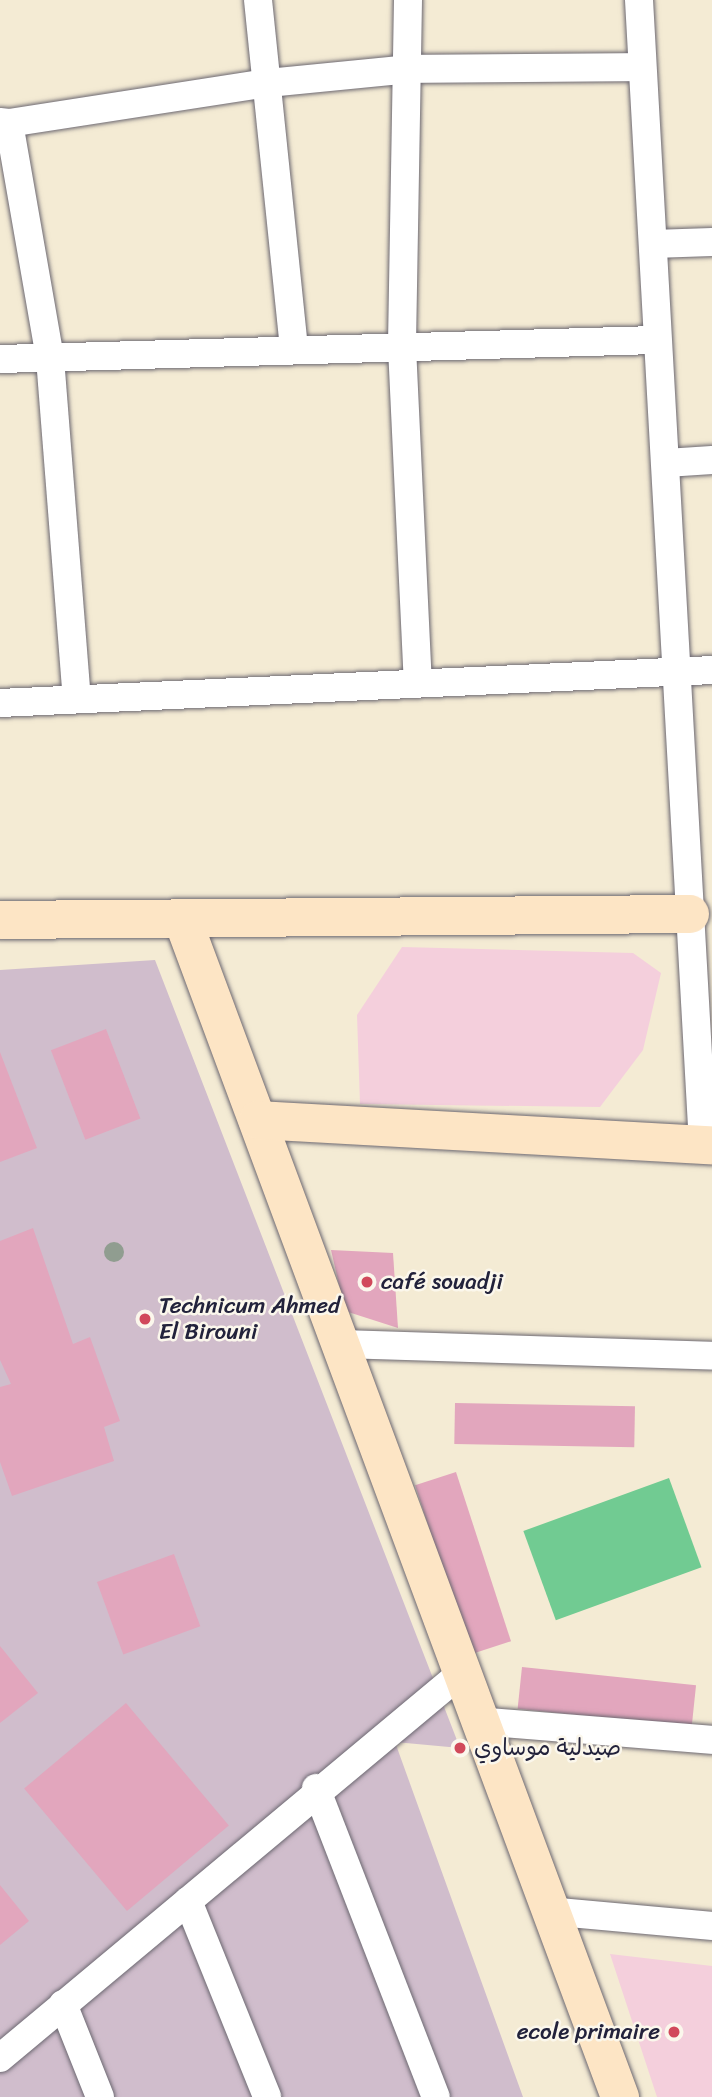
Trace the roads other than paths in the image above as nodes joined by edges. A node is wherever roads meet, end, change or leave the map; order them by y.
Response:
1 (258, 0) edge
2 (408, 0) edge
3 (639, 0) edge
4 (639, 67) junction
5 (410, 69) junction
6 (268, 83) junction
7 (5, 122) edge
8 (712, 242) edge
9 (653, 244) junction
10 (656, 340) junction
11 (402, 347) junction
12 (294, 349) junction
13 (50, 358) junction
14 (0, 359) edge
15 (712, 460) edge
16 (666, 463) junction
17 (712, 670) edge
18 (677, 673) junction
19 (418, 684) junction
20 (77, 698) junction
21 (0, 703) edge
22 (690, 914) junction
23 (182, 918) junction
24 (0, 920) edge
25 (258, 1120) junction
26 (708, 1145) edge
27 (340, 1345) junction
28 (712, 1356) edge
29 (460, 1674) junction
30 (477, 1721) junction
31 (712, 1740) edge
32 (317, 1788) junction
33 (188, 1901) junction
34 (548, 1911) junction
35 (712, 1926) edge
36 (63, 2004) junction
37 (0, 2058) edge
38 (100, 2097) edge
39 (267, 2097) edge
40 (436, 2097) edge
41 (620, 2097) edge

1 - 6 street
2 - 5 street
3 - 4 street
4 - 5 street
4 - 9 street
5 - 6 street
5 - 11 street
6 - 7 street
6 - 12 street
7 - 13 street
8 - 9 street
9 - 10 street
10 - 11 street
10 - 16 street
11 - 12 street
11 - 19 street
12 - 13 street
13 - 14 street
13 - 20 street
15 - 16 street
16 - 18 street
17 - 18 street
18 - 19 street
18 - 22 street
19 - 20 street
20 - 21 street
22 - 23 street
22 - 26 street
23 - 24 street
23 - 25 street
25 - 26 street
25 - 27 street
27 - 28 street
27 - 29 street
29 - 30 street
29 - 32 street
30 - 31 street
30 - 34 street
32 - 33 street
32 - 40 street
33 - 36 street
33 - 39 street
34 - 35 street
34 - 41 street
36 - 37 street
36 - 38 street

